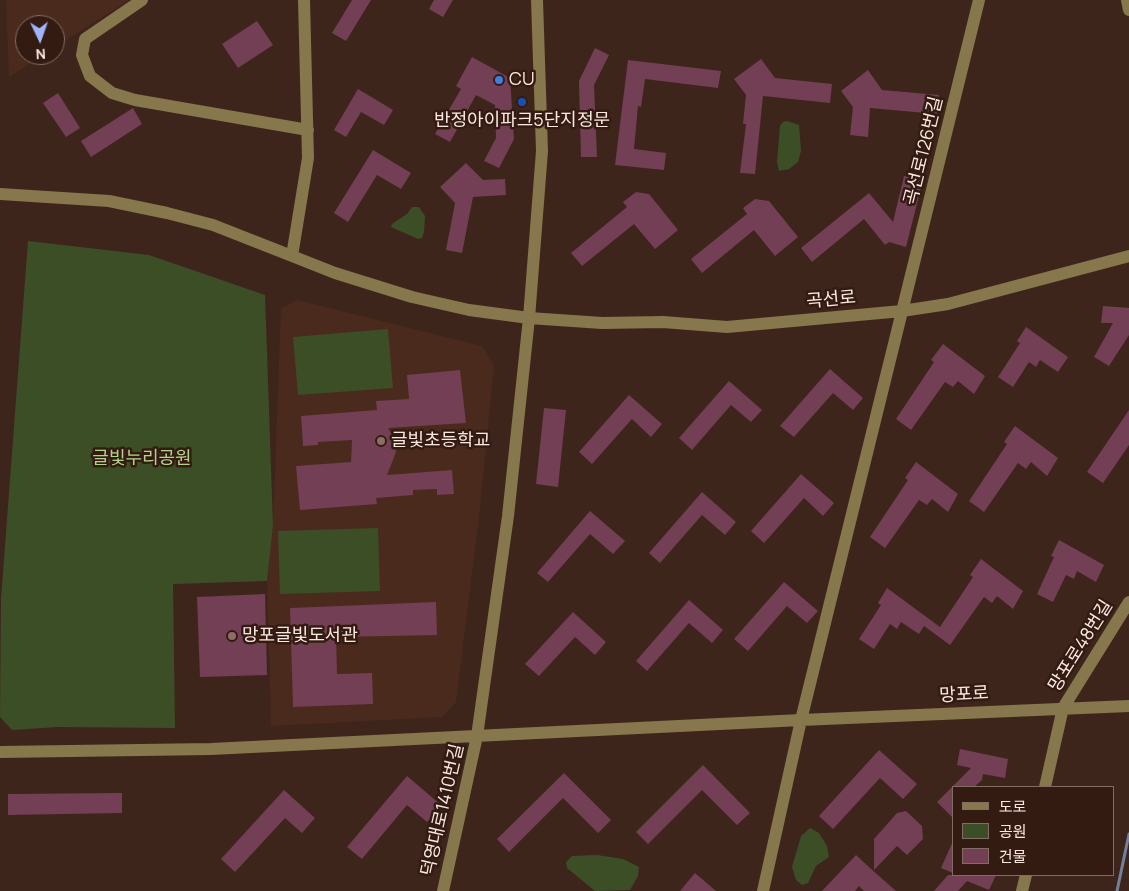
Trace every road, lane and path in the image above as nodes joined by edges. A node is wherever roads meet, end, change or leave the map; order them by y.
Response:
1 (142, 0) edge
2 (304, 0) edge
3 (537, 0) edge
4 (979, 0) edge
5 (1127, 0) edge
6 (1129, 10) edge
7 (308, 130) junction
8 (0, 194) edge
9 (292, 256) junction
10 (1129, 256) edge
11 (902, 311) junction
12 (529, 318) junction
13 (1129, 602) edge
14 (1129, 706) edge
15 (1063, 708) junction
16 (801, 720) junction
17 (477, 736) junction
18 (0, 752) edge
19 (1046, 786) edge
20 (1026, 876) edge
21 (443, 891) edge
22 (763, 891) edge
23 (1022, 891) edge

1 - 7 street
2 - 7 street
3 - 12 street, 덕영대로1410번길
4 - 11 street, 곡선로126번길
5 - 6 street
7 - 9 street
8 - 9 street, 곡선로
9 - 12 street, 곡선로
10 - 11 street, 곡선로
11 - 12 street, 곡선로
11 - 16 street, 곡선로126번길
12 - 17 street, 덕영대로1410번길
13 - 15 street, 망포로48번길
14 - 15 street, 망포로
15 - 16 street, 망포로
15 - 19 street, 망포로48번길
16 - 17 street, 망포로
16 - 22 street, 곡선로126번길
17 - 18 street, 망포로
17 - 21 street, 덕영대로1410번길
20 - 23 street

